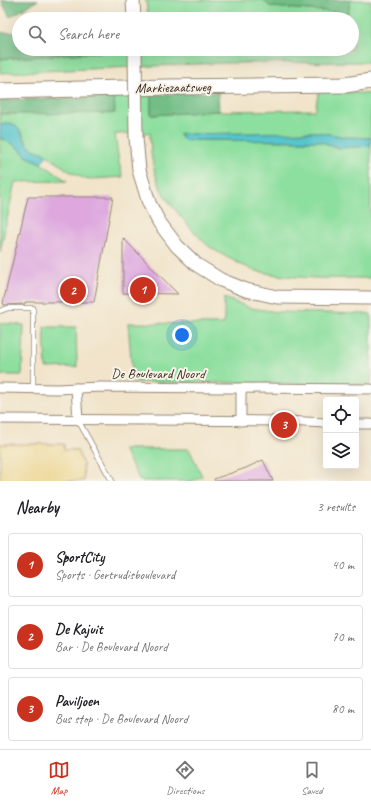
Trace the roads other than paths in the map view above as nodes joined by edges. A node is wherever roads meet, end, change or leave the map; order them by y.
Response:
1 (133, 0) edge
2 (134, 12) edge
3 (135, 56) edge
4 (371, 81) edge
5 (345, 85) junction
6 (371, 90) edge
7 (0, 91) edge
8 (371, 298) edge
9 (0, 311) edge
10 (0, 388) edge
11 (33, 388) junction
12 (76, 388) junction
13 (241, 388) junction
14 (371, 389) edge
15 (0, 419) edge
16 (78, 420) junction
17 (240, 421) junction
18 (323, 422) edge
19 (359, 424) edge
20 (371, 424) edge
21 (112, 481) edge

1 - 2 street
3 - 8 street, bridge
4 - 5 main road, Markiezaatsweg
5 - 6 main road, Markiezaatsweg
5 - 7 main road, Markiezaatsweg
9 - 11 lane
10 - 11 street, De Boulevard Noord
11 - 12 street, De Boulevard Noord
12 - 13 street, De Boulevard Noord
12 - 16 street
13 - 14 street, De Boulevard Noord
13 - 17 street
15 - 16 street
16 - 17 street
16 - 21 lane
17 - 18 street
19 - 20 street

